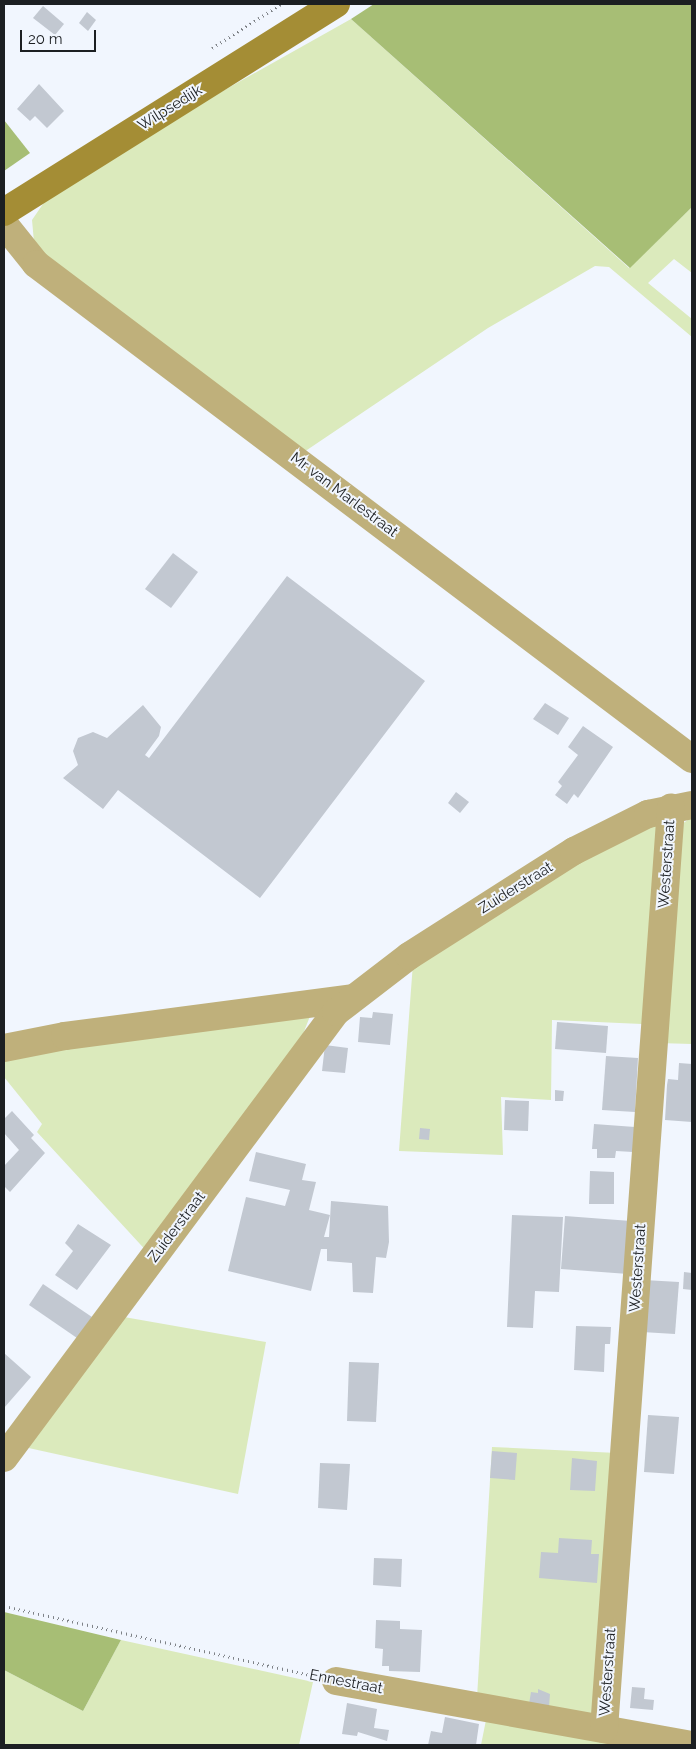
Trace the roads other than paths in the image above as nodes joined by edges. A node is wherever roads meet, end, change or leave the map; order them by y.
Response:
1 (336, 4) edge
2 (4, 212) edge
3 (4, 224) edge
4 (692, 759) edge
5 (682, 806) edge
6 (352, 998) junction
7 (4, 1048) edge
8 (4, 1458) edge
9 (336, 1681) road end
10 (604, 1730) junction
11 (690, 1745) edge

1 - 2 main road, Wilpsedijk
3 - 4 street, Mr. van Marlestraat
5 - 6 street, Zuiderstraat
5 - 10 street, Westerstraat
6 - 7 street, Zuiderstraat
6 - 8 street, Zuiderstraat
9 - 10 street, Ennestraat
10 - 11 street, Ennestraat

